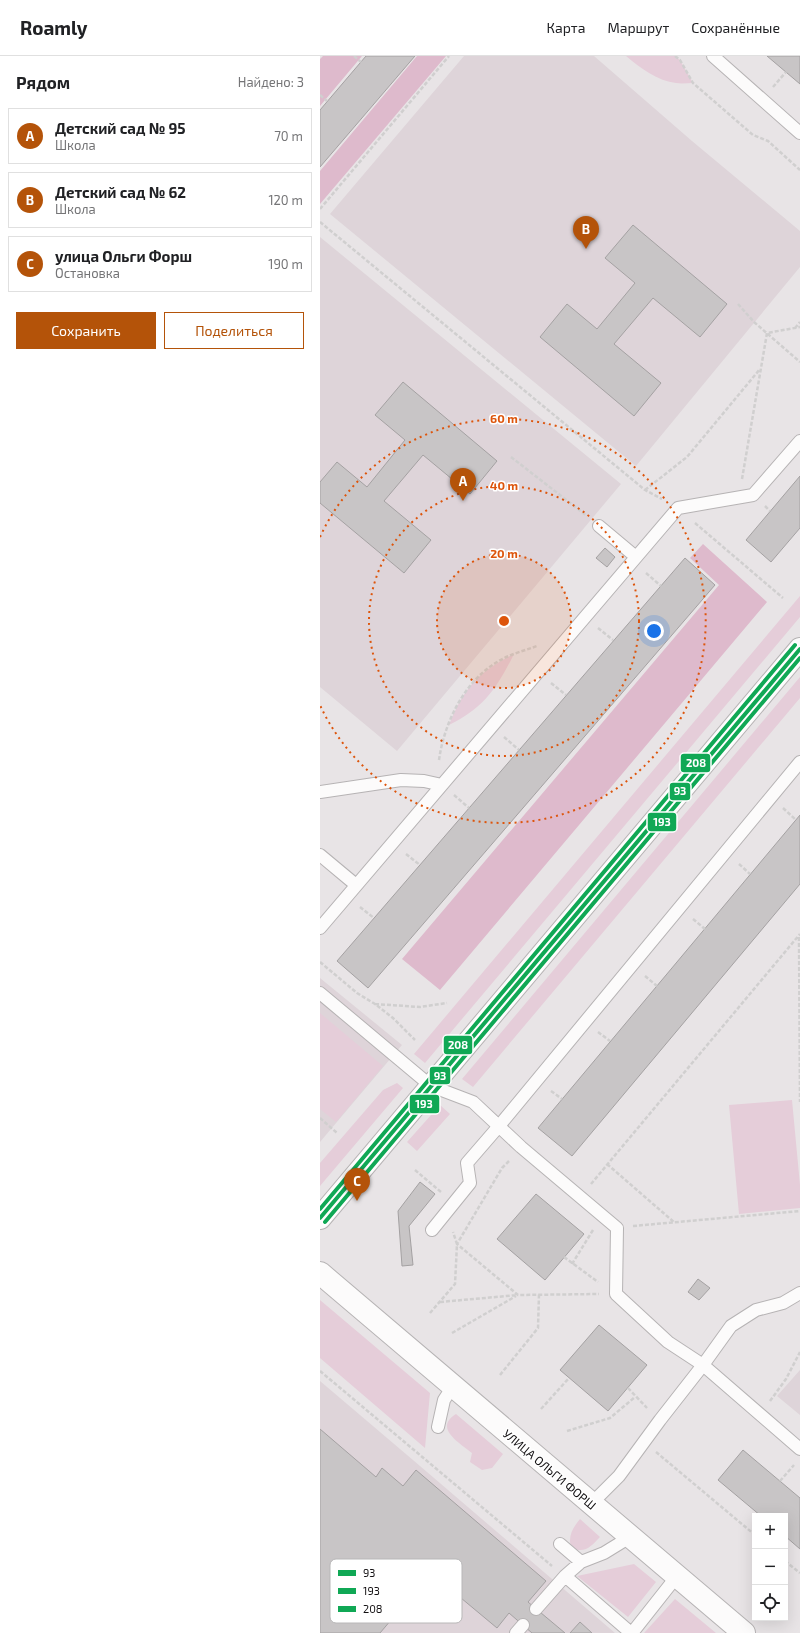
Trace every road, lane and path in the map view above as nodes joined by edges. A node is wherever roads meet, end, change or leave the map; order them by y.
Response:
1 (354, 56) edge
2 (449, 56) edge
3 (675, 56) edge
4 (713, 56) edge
5 (361, 62) dead end
6 (320, 95) edge
7 (327, 101) dead end
8 (800, 133) edge
9 (800, 170) edge
10 (320, 209) edge
11 (320, 222) edge
12 (738, 304) dead end
13 (800, 322) edge
14 (800, 327) edge
15 (795, 328) junction
16 (767, 333) junction
17 (800, 362) edge
18 (761, 368) junction
19 (800, 441) edge
20 (511, 457) dead end
21 (645, 490) junction
22 (739, 497) junction
23 (678, 508) junction
24 (595, 523) joint
25 (636, 557) junction
26 (782, 598) dead end
27 (562, 644) junction
28 (800, 649) edge
29 (800, 762) edge
30 (442, 785) junction
31 (320, 792) edge
32 (320, 855) edge
33 (356, 885) junction
34 (320, 928) edge
35 (800, 935) edge
36 (320, 962) edge
37 (320, 993) edge
38 (447, 1003) dead end
39 (375, 1004) junction
40 (415, 1040) dead end
41 (432, 1086) junction
42 (800, 1098) edge
43 (800, 1102) edge
44 (320, 1118) edge
45 (499, 1126) junction
46 (337, 1133) dead end
47 (521, 1147) junction
48 (607, 1164) junction
49 (416, 1170) dead end
50 (580, 1196) junction
51 (454, 1203) junction
52 (800, 1210) edge
53 (603, 1215) junction
54 (320, 1218) edge
55 (675, 1223) junction
56 (617, 1228) junction
57 (432, 1230) dead end
58 (457, 1244) junction
59 (564, 1257) dead end
60 (572, 1264) junction
61 (320, 1273) edge
62 (539, 1294) junction
63 (616, 1294) junction
64 (800, 1294) edge
65 (518, 1295) junction
66 (440, 1302) junction
67 (430, 1314) dead end
68 (452, 1333) dead end
69 (800, 1352) edge
70 (703, 1364) junction
71 (320, 1370) edge
72 (500, 1374) dead end
73 (569, 1378) dead end
74 (453, 1386) junction
75 (628, 1388) dead end
76 (635, 1397) junction
77 (542, 1409) dead end
78 (760, 1414) junction
79 (660, 1420) junction
80 (438, 1427) dead end
81 (567, 1431) dead end
82 (644, 1442) junction
83 (800, 1449) edge
84 (795, 1464) dead end
85 (780, 1481) dead end
86 (591, 1504) junction
87 (752, 1533) edge
88 (630, 1537) junction
89 (560, 1544) dead end
90 (581, 1562) junction
91 (788, 1563) edge
92 (800, 1573) edge
93 (565, 1576) junction
94 (677, 1576) junction
95 (536, 1609) dead end
96 (632, 1633) edge
97 (744, 1633) edge

1 - 5 path
2 - 10 path
3 - 9 path
4 - 8 lane
6 - 7 path
11 - 21 path
12 - 16 path
13 - 15 path
14 - 15 path
15 - 16 path
16 - 17 path
16 - 18 path
18 - 21 path
18 - 22 path
19 - 22 lane
20 - 24 path
21 - 23 path
22 - 23 lane
23 - 25 lane
23 - 26 path
24 - 25 lane
25 - 27 lane
27 - 30 lane
27 - 30 path
28 - 41 street
29 - 45 lane
30 - 31 lane
30 - 33 lane
32 - 33 lane
33 - 34 lane
35 - 42 path
35 - 48 path
36 - 39 path
37 - 41 lane
38 - 39 path
39 - 40 path
41 - 45 lane
41 - 54 street
42 - 43 path
44 - 46 path
45 - 47 lane
45 - 51 lane
47 - 50 lane
47 - 58 path
48 - 50 path
48 - 55 path
49 - 51 path
50 - 53 lane
51 - 57 lane
52 - 55 path
53 - 56 lane
53 - 60 path
55 - 56 path
56 - 63 lane
58 - 65 path
58 - 66 path
59 - 60 path
60 - 63 path
61 - 74 street, УЛИЦА ОЛЬГИ ФОРШ
62 - 63 path
62 - 65 path
62 - 72 path
63 - 70 lane
64 - 70 lane
65 - 66 path
65 - 68 path
66 - 67 path
69 - 78 path
70 - 78 lane
70 - 79 lane
71 - 93 path
73 - 77 path
74 - 80 lane
74 - 86 street, УЛИЦА ОЛЬГИ ФОРШ
75 - 76 path
76 - 79 path
76 - 81 path
78 - 83 lane
79 - 82 lane
82 - 86 lane
82 - 87 path
84 - 85 path
86 - 88 street, УЛИЦА ОЛЬГИ ФОРШ
88 - 90 lane
88 - 94 street, УЛИЦА ОЛЬГИ ФОРШ
89 - 90 lane
90 - 93 lane
91 - 92 path
93 - 95 lane
93 - 96 lane
94 - 96 lane
94 - 97 street, УЛИЦА ОЛЬГИ ФОРШ

